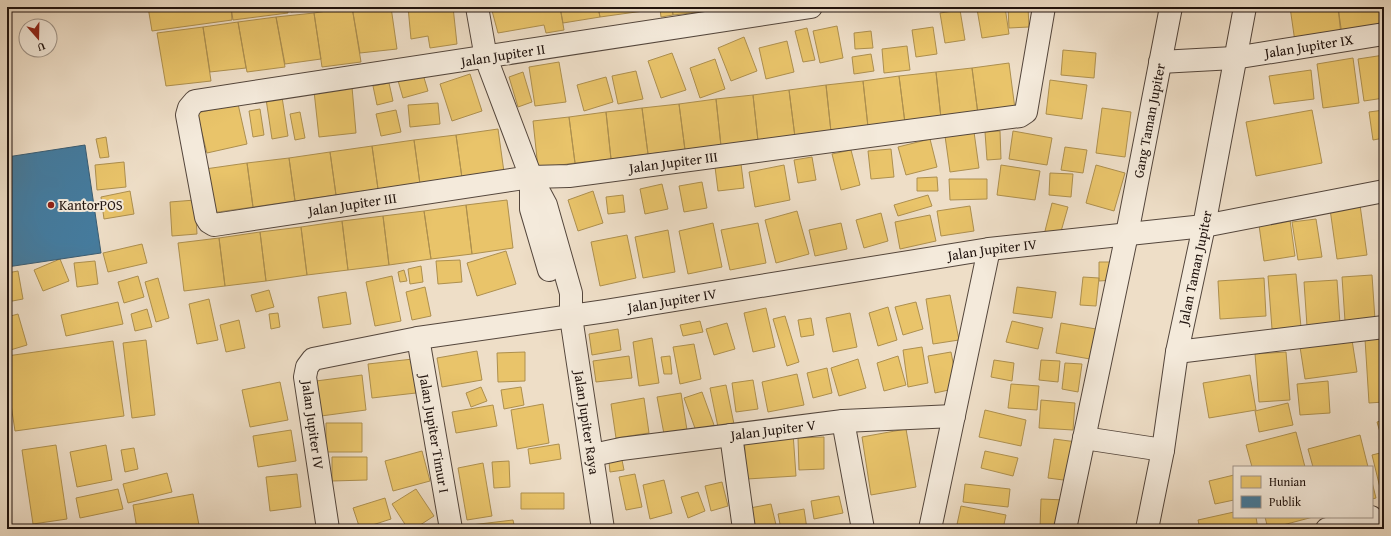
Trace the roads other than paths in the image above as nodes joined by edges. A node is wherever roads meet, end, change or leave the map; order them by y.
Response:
1 (477, 7) edge
2 (812, 7) edge
3 (1044, 7) edge
4 (1171, 7) edge
5 (1245, 7) edge
6 (1384, 34) edge
7 (486, 58) junction
8 (1234, 58) junction
9 (1160, 62) junction
10 (531, 177) junction
11 (1384, 191) edge
12 (214, 225) joint
13 (1204, 226) junction
14 (1127, 234) junction
15 (990, 249) junction
16 (571, 317) junction
17 (1384, 327) edge
18 (418, 338) junction
19 (1177, 352) junction
20 (954, 416) junction
21 (843, 421) junction
22 (731, 435) junction
23 (1084, 438) junction
24 (1163, 450) junction
25 (593, 455) junction
26 (1384, 513) edge
27 (1373, 516) edge
28 (1367, 518) edge
29 (328, 529) edge
30 (451, 529) edge
31 (603, 529) edge
32 (744, 529) edge
33 (863, 529) edge
34 (930, 529) edge
35 (1065, 529) edge
36 (1147, 529) edge
37 (1327, 529) edge

1 - 7 street, Jalan Jupiter Raya
2 - 7 street, Jalan Jupiter II
3 - 10 street, Jalan Jupiter III
4 - 9 street, Gang Taman Jupiter
5 - 8 street, Jalan Taman Jupiter
6 - 8 street, Jalan Jupiter IX
7 - 10 street, Jalan Jupiter Raya
7 - 12 street, Jalan Jupiter II
8 - 9 street, Jalan Jupiter IX
8 - 13 street, Jalan Taman Jupiter
9 - 14 street, Gang Taman Jupiter
10 - 12 street, Jalan Jupiter III
10 - 16 street, Jalan Jupiter Raya
11 - 13 street, Jalan Jupiter IV
13 - 14 street, Jalan Jupiter IV
13 - 19 street, Jalan Taman Jupiter
14 - 15 street, Jalan Jupiter IV
14 - 23 street, Gang Taman Jupiter
15 - 16 street, Jalan Jupiter IV
15 - 20 street
16 - 18 street, Jalan Jupiter IV
16 - 25 street, Jalan Jupiter Raya
17 - 19 street
18 - 29 street, Jalan Jupiter IV
18 - 30 street, Jalan Jupiter Timur I
19 - 24 street, Jalan Taman Jupiter
20 - 21 street, Jalan Jupiter V
20 - 34 street
21 - 22 street, Jalan Jupiter V
21 - 33 street
22 - 25 street, Jalan Jupiter V
22 - 32 street
23 - 24 street
23 - 35 street, Gang Taman Jupiter
24 - 36 street, Jalan Taman Jupiter
25 - 31 street, Jalan Jupiter Raya
26 - 27 street
28 - 37 street

